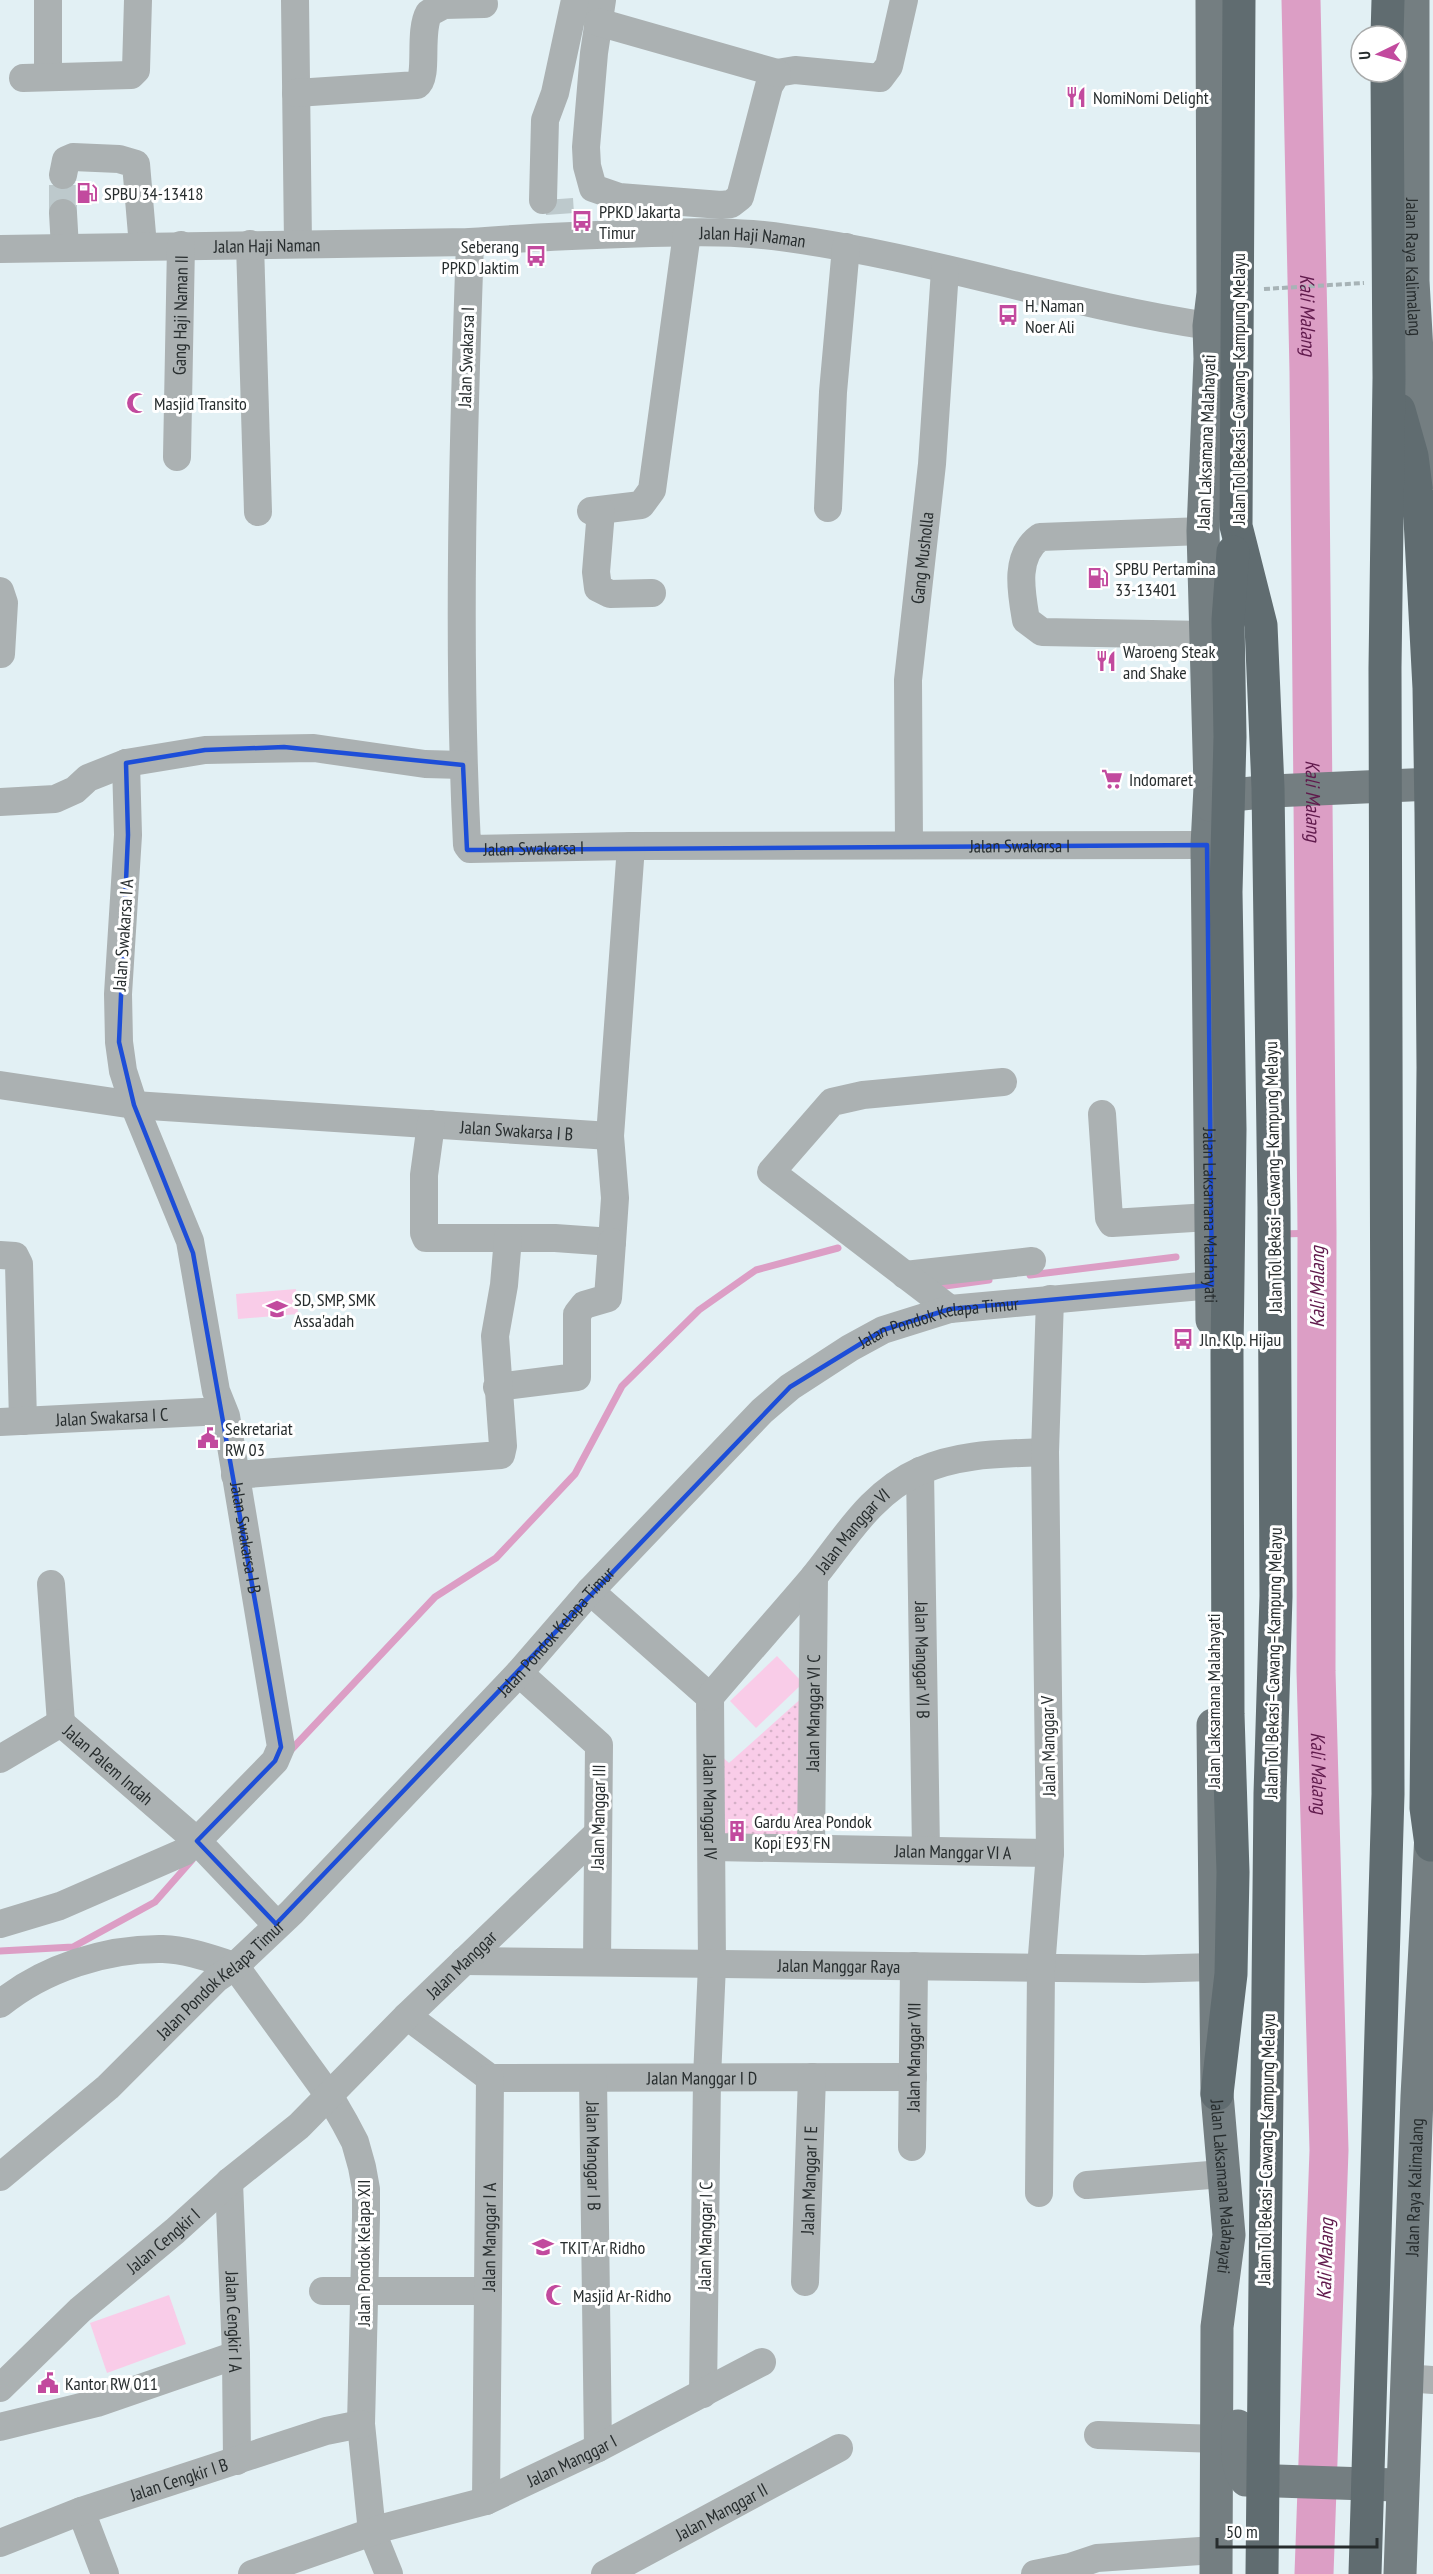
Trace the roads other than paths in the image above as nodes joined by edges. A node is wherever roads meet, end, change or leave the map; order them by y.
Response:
1 (48, 0) edge
2 (138, 0) edge
3 (296, 0) edge
4 (574, 0) edge
5 (904, 0) edge
6 (1212, 0) edge
7 (1239, 0) edge
8 (1388, 0) edge
9 (1413, 0) edge
10 (484, 4) dead end
11 (600, 11) edge
12 (1387, 24) edge
13 (565, 44) junction
14 (594, 53) junction
15 (777, 73) junction
16 (1387, 84) edge
17 (296, 93) junction
18 (63, 175) tunnel mouth
19 (63, 213) tunnel mouth
20 (552, 217) junction
21 (687, 233) junction
22 (470, 242) junction
23 (250, 244) junction
24 (298, 244) junction
25 (181, 245) junction
26 (143, 246) junction
27 (846, 247) junction
28 (65, 248) junction
29 (0, 249) edge
30 (945, 270) junction
31 (1423, 280) edge
32 (1209, 326) junction
33 (1389, 378) junction
34 (1428, 439) edge
35 (177, 457) dead end
36 (828, 508) dead end
37 (258, 512) dead end
38 (1236, 526) junction
39 (1203, 531) junction
40 (0, 591) edge
41 (652, 593) dead end
42 (1206, 635) junction
43 (1433, 641) edge
44 (1, 654) edge
45 (126, 764) junction
46 (463, 765) junction
47 (1433, 784) edge
48 (1218, 795) junction
49 (0, 802) edge
50 (909, 845) junction
51 (1207, 845) junction
52 (631, 846) junction
53 (1004, 1082) dead end
54 (0, 1085) edge
55 (134, 1105) junction
56 (1102, 1114) dead end
57 (431, 1124) junction
58 (610, 1136) junction
59 (1209, 1217) junction
60 (508, 1238) junction
61 (612, 1242) junction
62 (0, 1255) edge
63 (1032, 1261) dead end
64 (905, 1275) junction
65 (1212, 1285) junction
66 (1050, 1299) junction
67 (950, 1309) junction
68 (497, 1387) junction
69 (223, 1411) junction
70 (12, 1421) edge
71 (1045, 1452) junction
72 (920, 1471) junction
73 (235, 1476) junction
74 (814, 1577) junction
75 (51, 1584) dead end
76 (590, 1591) junction
77 (519, 1673) junction
78 (710, 1697) junction
79 (61, 1723) junction
80 (0, 1759) edge
81 (1433, 1801) edge
82 (597, 1834) junction
83 (1431, 1845) junction
84 (194, 1846) junction
85 (713, 1847) junction
86 (811, 1848) junction
87 (926, 1850) junction
88 (1050, 1853) junction
89 (0, 1924) edge
90 (276, 1924) junction
91 (464, 1960) junction
92 (597, 1962) junction
93 (712, 1965) junction
94 (235, 1966) junction
95 (914, 1966) junction
96 (1214, 1967) junction
97 (1041, 1968) junction
98 (0, 2004) edge
99 (407, 2016) junction
100 (812, 2077) junction
101 (913, 2077) junction
102 (490, 2078) junction
103 (594, 2078) junction
104 (707, 2078) junction
105 (1217, 2094) junction
106 (1425, 2096) edge
107 (330, 2097) junction
108 (912, 2147) dead end
109 (1222, 2174) junction
110 (0, 2177) edge
111 (229, 2182) junction
112 (1087, 2185) dead end
113 (1039, 2193) dead end
114 (1229, 2235) junction
115 (1422, 2266) edge
116 (805, 2282) dead end
117 (323, 2291) dead end
118 (488, 2291) junction
119 (365, 2293) junction
120 (236, 2355) junction
121 (762, 2362) dead end
122 (1419, 2379) edge
123 (0, 2388) edge
124 (703, 2394) junction
125 (361, 2424) junction
126 (0, 2427) edge
127 (1098, 2435) dead end
128 (1218, 2439) junction
129 (598, 2448) junction
130 (839, 2448) dead end
131 (237, 2461) junction
132 (1401, 2485) junction
133 (486, 2501) junction
134 (81, 2511) junction
135 (372, 2532) junction
136 (0, 2543) edge
137 (1215, 2562) edge
138 (1070, 2567) junction
139 (105, 2574) edge
140 (252, 2574) edge
141 (389, 2574) edge
142 (605, 2574) edge
143 (1035, 2574) edge
144 (1098, 2574) edge
145 (1262, 2574) edge
146 (1365, 2574) edge
147 (1400, 2574) edge

1 - 2 street
3 - 17 street
4 - 13 street
5 - 15 street
6 - 32 main road, Jalan Laksamana Malahayati
7 - 38 highway, Jalan Tol Bekasi–Cawang–Kampung Melayu
8 - 12 highway
9 - 31 main road, Jalan Raya Kalimalang
10 - 17 street
11 - 14 street
11 - 15 street
13 - 14 street
13 - 20 street
14 - 15 street
16 - 33 highway
17 - 24 street
18 - 26 street
19 - 28 street
20 - 21 street, Jalan Haji Naman
20 - 22 street, Jalan Haji Naman
21 - 27 street, Jalan Haji Naman
21 - 41 street
22 - 24 street, Jalan Haji Naman
22 - 46 street, Jalan Swakarsa I
23 - 24 street, Jalan Haji Naman
23 - 25 street, Jalan Haji Naman
23 - 37 street
25 - 26 street, Jalan Haji Naman
25 - 35 street, Gang Haji Naman II
26 - 28 street, Jalan Haji Naman
27 - 30 street, Jalan Haji Naman
27 - 36 street
28 - 29 street, Jalan Haji Naman
30 - 32 street, Jalan Haji Naman
30 - 50 street, Gang Musholla
31 - 34 main road, Jalan Raya Kalimalang
32 - 39 main road, Jalan Laksamana Malahayati
33 - 83 highway
33 - 146 highway
34 - 43 main road, Jalan Raya Kalimalang
38 - 105 highway
38 - 145 highway, Jalan Tol Bekasi–Cawang–Kampung Melayu
39 - 42 main road, Jalan Laksamana Malahayati
39 - 42 street
40 - 44 street
42 - 48 main road, Jalan Laksamana Malahayati
45 - 46 street
45 - 49 street
45 - 55 street, Jalan Swakarsa I A
46 - 52 street, Jalan Swakarsa I
47 - 48 main road
48 - 51 main road, Jalan Laksamana Malahayati
50 - 51 street, Jalan Swakarsa I
50 - 52 street, Jalan Swakarsa I
51 - 59 main road, Jalan Laksamana Malahayati
52 - 58 street
53 - 64 street
54 - 55 street, Jalan Swakarsa I B
55 - 57 street, Jalan Swakarsa I B
55 - 69 street, Jalan Swakarsa I B
56 - 59 street
57 - 58 street, Jalan Swakarsa I B
57 - 60 street
58 - 61 street
59 - 65 main road, Jalan Laksamana Malahayati
60 - 61 street
60 - 68 street
61 - 68 street
62 - 70 street
63 - 64 street
64 - 67 street
65 - 66 street, Jalan Pondok Kelapa Timur
65 - 96 main road, Jalan Laksamana Malahayati
66 - 67 street, Jalan Pondok Kelapa Timur
66 - 71 street, Jalan Manggar V
67 - 76 street, Jalan Pondok Kelapa Timur
68 - 73 street
69 - 70 street, Jalan Swakarsa I C
69 - 73 street, Jalan Swakarsa I B
71 - 72 street, Jalan Manggar VI
71 - 88 street, Jalan Manggar V
72 - 74 street, Jalan Manggar VI
72 - 87 street, Jalan Manggar VI B
73 - 84 street, Jalan Swakarsa I B
74 - 78 street, Jalan Manggar VI
74 - 86 street, Jalan Manggar VI C
75 - 79 street
76 - 77 street, Jalan Pondok Kelapa Timur
76 - 78 street
77 - 82 street, Jalan Manggar III
77 - 90 street, Jalan Pondok Kelapa Timur
78 - 85 street, Jalan Manggar IV
79 - 80 street, Jalan Palem Indah
79 - 84 street, Jalan Palem Indah
81 - 83 main road, Jalan Raya Kalimalang
82 - 91 street, Jalan Manggar
82 - 92 street, Jalan Manggar III
83 - 106 main road, Jalan Raya Kalimalang
84 - 89 street
84 - 90 street, Jalan Palem Indah
85 - 86 street, Jalan Manggar VI A
85 - 93 street, Jalan Manggar IV
86 - 87 street, Jalan Manggar VI A
87 - 88 street, Jalan Manggar VI A
88 - 97 street, Jalan Manggar V
90 - 94 street, Jalan Pondok Kelapa Timur
91 - 92 street, Jalan Manggar Raya
91 - 99 street, Jalan Manggar
92 - 93 street, Jalan Manggar Raya
93 - 95 street, Jalan Manggar Raya
93 - 104 street, Jalan Manggar IV
94 - 98 street
94 - 107 street, Jalan Pondok Kelapa XII
94 - 110 street, Jalan Pondok Kelapa Timur
95 - 97 street, Jalan Manggar Raya
95 - 101 street, Jalan Manggar VII
96 - 97 street, Jalan Manggar Raya
96 - 105 main road, Jalan Laksamana Malahayati
97 - 113 street, Jalan Manggar V
99 - 102 street
99 - 107 street, Jalan Manggar
100 - 101 street, Jalan Manggar I D
100 - 104 street, Jalan Manggar I D
100 - 116 street, Jalan Manggar I E
101 - 108 street, Jalan Manggar VII
102 - 103 street, Jalan Manggar I D
102 - 118 street, Jalan Manggar I A
103 - 104 street, Jalan Manggar I D
103 - 129 street, Jalan Manggar I B
104 - 124 street, Jalan Manggar I C
105 - 109 main road, Jalan Laksamana Malahayati
106 - 115 main road, Jalan Raya Kalimalang
107 - 111 street, Jalan Cengkir I
107 - 119 street, Jalan Pondok Kelapa XII
109 - 112 street
109 - 114 main road, Jalan Laksamana Malahayati
111 - 120 street, Jalan Cengkir I A
111 - 123 street, Jalan Cengkir I
114 - 128 main road, Jalan Laksamana Malahayati
114 - 132 main road
115 - 122 main road, Jalan Raya Kalimalang
117 - 119 street
118 - 119 street
118 - 133 street, Jalan Manggar I A
119 - 125 street, Jalan Pondok Kelapa XII
120 - 126 street
120 - 131 street, Jalan Cengkir I A
121 - 124 street, Jalan Manggar I
122 - 132 main road, Jalan Raya Kalimalang
124 - 129 street, Jalan Manggar I
125 - 131 street, Jalan Cengkir I B
125 - 135 street, Jalan Pondok Kelapa XII
127 - 128 street
128 - 137 main road, Jalan Laksamana Malahayati
129 - 133 street, Jalan Manggar I
130 - 142 street, Jalan Manggar II
131 - 134 street, Jalan Cengkir I B
132 - 147 main road, Jalan Raya Kalimalang
133 - 135 street, Jalan Manggar I
134 - 136 street, Jalan Cengkir I B
134 - 139 street
135 - 140 street, Jalan Manggar I
135 - 141 street, Jalan Pondok Kelapa XII
137 - 138 street
138 - 143 street
138 - 144 street

